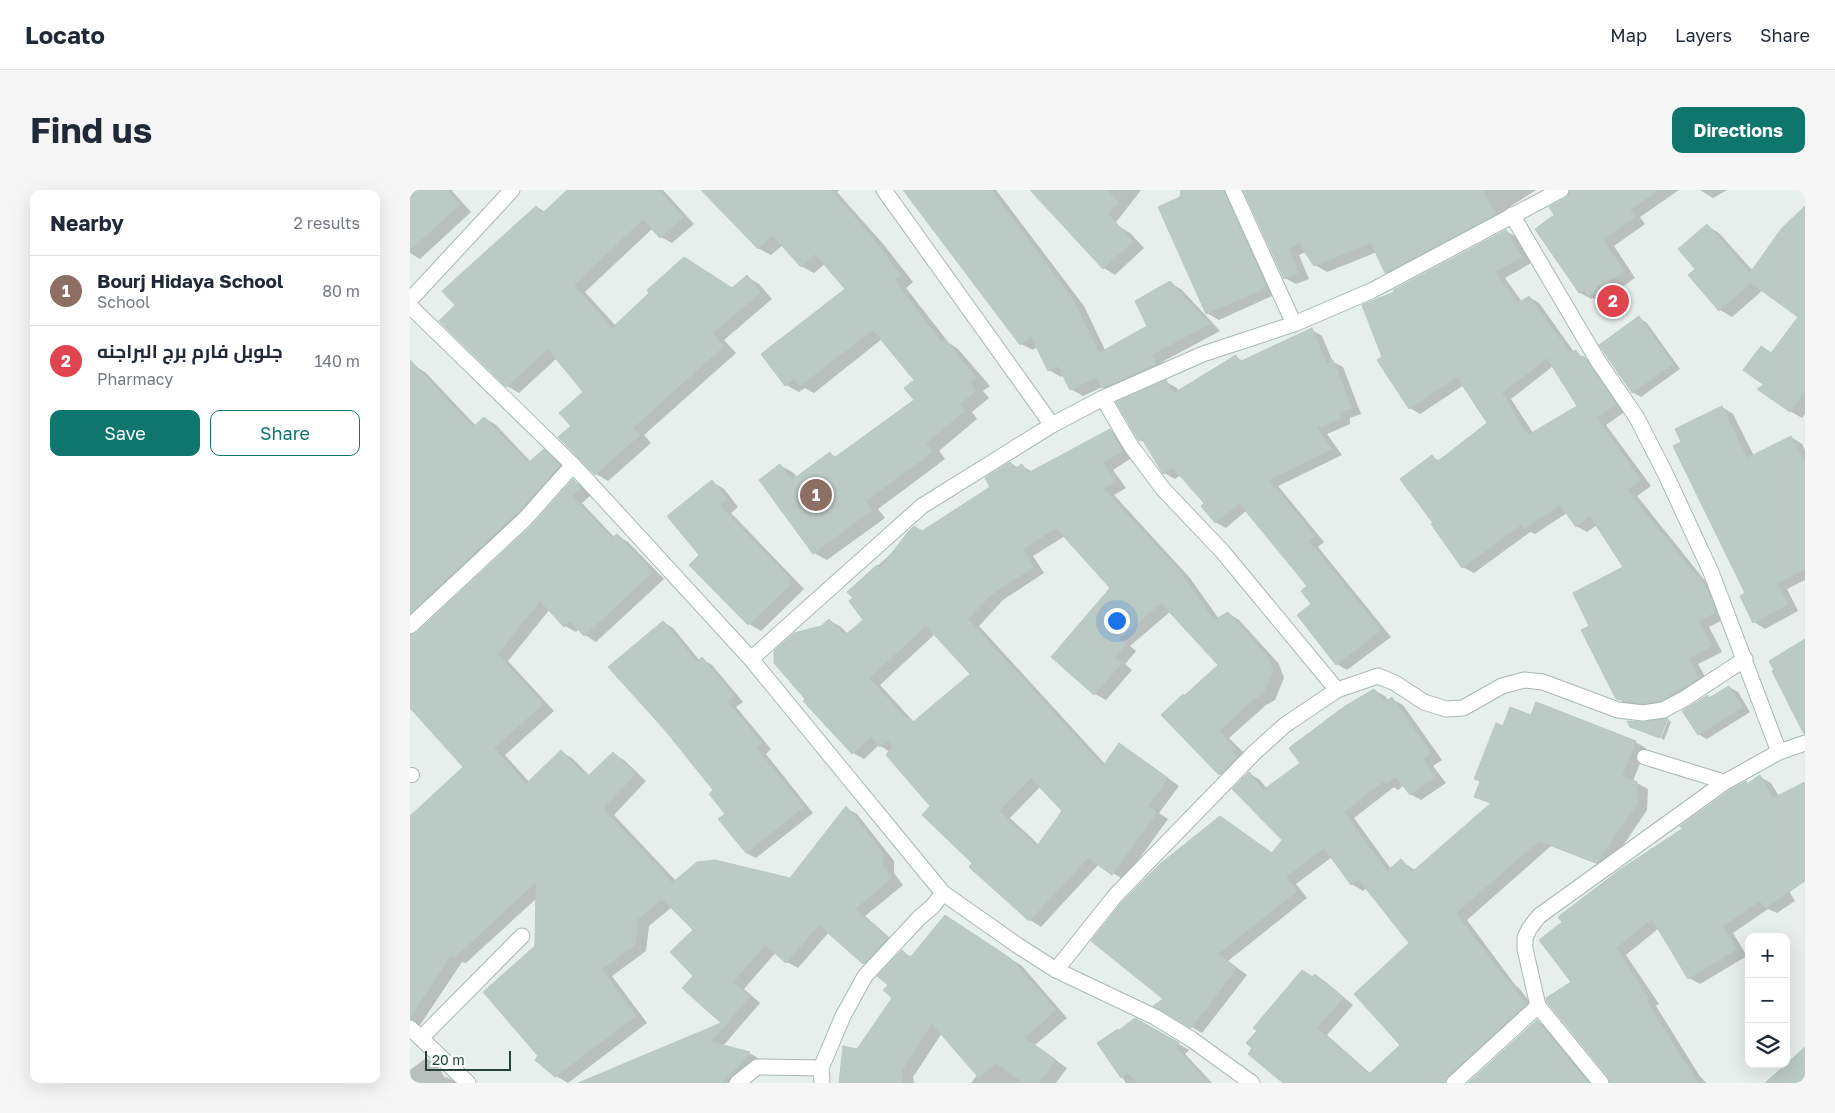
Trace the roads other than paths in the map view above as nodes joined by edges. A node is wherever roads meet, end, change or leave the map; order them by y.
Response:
1 (512, 190) edge
2 (884, 190) edge
3 (1233, 190) edge
4 (1560, 190) edge
5 (1512, 215) junction
6 (410, 300) edge
7 (410, 306) edge
8 (1294, 324) junction
9 (1103, 398) junction
10 (1052, 425) junction
11 (573, 465) junction
12 (410, 626) edge
13 (751, 659) junction
14 (1745, 659) junction
15 (1337, 690) junction
16 (1805, 743) edge
17 (1779, 752) junction
18 (1644, 757) dead end
19 (1725, 782) junction
20 (943, 893) junction
21 (522, 936) dead end
22 (1056, 970) junction
23 (1538, 1006) junction
24 (410, 1028) edge
25 (421, 1038) junction
26 (821, 1076) edge
27 (468, 1083) edge
28 (737, 1083) edge
29 (1252, 1083) edge
30 (1454, 1083) edge
31 (1601, 1083) edge

1 - 6 street
2 - 10 street
3 - 8 street
4 - 5 street
5 - 8 street
5 - 14 street
7 - 11 street
8 - 9 street
9 - 10 street
9 - 15 street
10 - 13 street
11 - 12 street
11 - 13 street
13 - 20 street
14 - 15 street
14 - 17 street
15 - 22 street
16 - 17 street
17 - 19 street
18 - 19 lane
19 - 23 street
20 - 22 street
20 - 26 street
21 - 25 street
22 - 29 street
23 - 30 street
23 - 31 street
24 - 25 street
25 - 27 street
26 - 28 street

